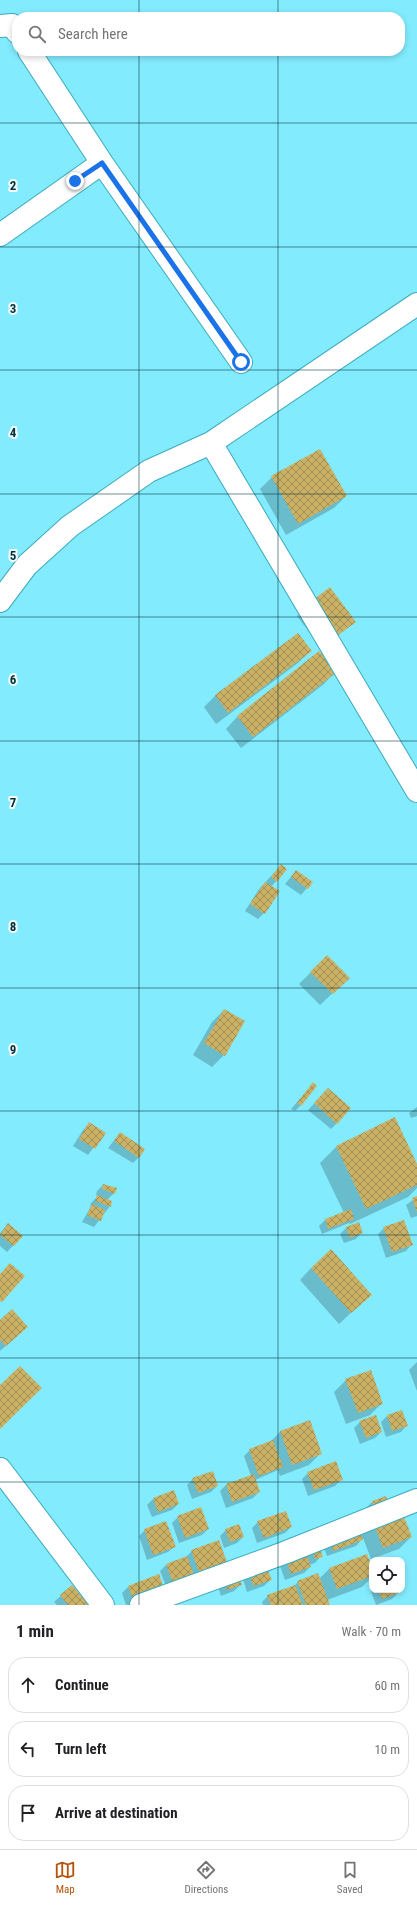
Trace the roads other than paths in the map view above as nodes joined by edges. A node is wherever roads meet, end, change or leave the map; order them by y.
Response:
1 (12, 25) edge
2 (0, 26) edge
3 (32, 56) edge
4 (102, 163) junction
5 (0, 235) edge
6 (417, 304) edge
7 (241, 362) dead end
8 (211, 443) junction
9 (0, 601) edge
10 (417, 791) edge
11 (0, 1470) edge
12 (417, 1500) edge
13 (103, 1605) edge
14 (141, 1605) edge

1 - 2 street
3 - 4 street
4 - 5 street
4 - 7 street
6 - 8 street
8 - 9 street
8 - 10 street
11 - 13 street
12 - 14 street

